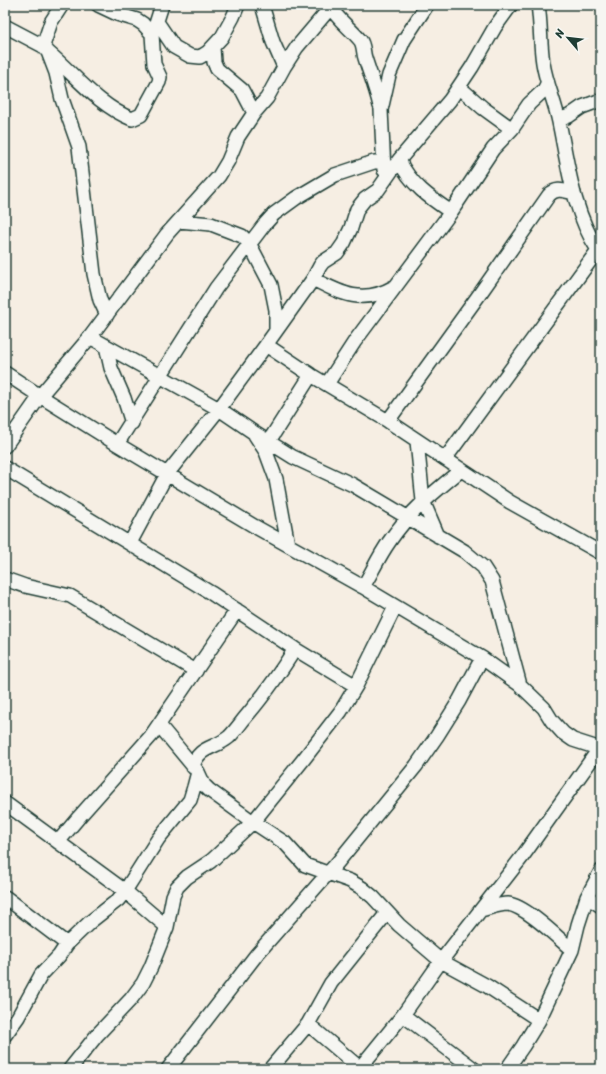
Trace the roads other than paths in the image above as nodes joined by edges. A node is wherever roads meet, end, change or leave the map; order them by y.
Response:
1 (62, 5) edge
2 (98, 5) edge
3 (162, 5) edge
4 (238, 5) edge
5 (262, 5) edge
6 (427, 5) edge
7 (511, 5) edge
8 (538, 5) edge
9 (332, 6) edge
10 (5, 26) edge
11 (154, 28) junction
12 (213, 47) junction
13 (46, 49) junction
14 (284, 66) junction
15 (547, 84) junction
16 (459, 87) junction
17 (601, 100) edge
18 (381, 110) junction
19 (254, 113) junction
20 (559, 120) junction
21 (512, 129) junction
22 (399, 160) junction
23 (384, 162) junction
24 (383, 182) junction
25 (574, 193) junction
26 (451, 212) junction
27 (179, 221) junction
28 (249, 243) junction
29 (599, 248) edge
30 (313, 279) junction
31 (398, 286) junction
32 (107, 315) junction
33 (276, 331) junction
34 (90, 337) junction
35 (266, 345) junction
36 (106, 346) junction
37 (5, 373) edge
38 (311, 375) junction
39 (160, 376) junction
40 (327, 384) junction
41 (40, 396) junction
42 (219, 409) junction
43 (388, 421) junction
44 (132, 423) junction
45 (253, 432) junction
46 (417, 441) junction
47 (269, 442) junction
48 (117, 444) junction
49 (5, 446) edge
50 (445, 458) junction
51 (5, 468) edge
52 (461, 470) junction
53 (167, 474) junction
54 (423, 501) junction
55 (408, 518) junction
56 (438, 536) junction
57 (130, 544) junction
58 (288, 545) junction
59 (601, 552) edge
60 (5, 579) edge
61 (363, 587) junction
62 (395, 607) junction
63 (237, 610) junction
64 (296, 649) junction
65 (482, 658) junction
66 (196, 671) junction
67 (520, 685) junction
68 (356, 686) junction
69 (160, 724) junction
70 (600, 749) edge
71 (196, 769) junction
72 (5, 803) edge
73 (253, 822) junction
74 (58, 842) junction
75 (601, 871) edge
76 (328, 873) junction
77 (125, 891) junction
78 (5, 897) edge
79 (587, 897) junction
80 (601, 906) edge
81 (481, 910) junction
82 (387, 913) junction
83 (167, 927) junction
84 (67, 944) junction
85 (572, 950) junction
86 (440, 961) junction
87 (403, 1015) junction
88 (539, 1020) junction
89 (308, 1024) junction
90 (5, 1035) edge
91 (70, 1069) edge
92 (168, 1069) edge
93 (270, 1069) edge
94 (360, 1069) edge
95 (474, 1069) edge
96 (507, 1069) edge

1 - 13 street
2 - 11 street
3 - 11 street
4 - 12 street
5 - 14 street
6 - 18 street
7 - 16 street
8 - 15 street
9 - 14 street
9 - 18 street
10 - 13 street
11 - 12 street
11 - 13 street
12 - 19 street
13 - 32 street
14 - 19 street
15 - 20 street
15 - 21 street
16 - 21 street
16 - 22 street
17 - 20 street
18 - 23 street
19 - 27 street
20 - 25 street
21 - 26 street
22 - 24 street
22 - 26 street
23 - 24 street
23 - 28 street
24 - 30 street
25 - 29 street
25 - 43 street
26 - 31 street
27 - 28 street
27 - 32 street
28 - 33 street
28 - 39 street
29 - 50 street
30 - 31 street
30 - 33 street
31 - 40 street
32 - 34 street
33 - 35 street
34 - 36 street
34 - 41 street
35 - 38 street
35 - 42 street
36 - 39 street
36 - 44 street
37 - 41 street
38 - 40 street
38 - 47 street
39 - 42 street
39 - 44 street
40 - 43 street
41 - 48 street
41 - 49 street
42 - 45 street
42 - 53 street
43 - 46 street
44 - 48 street
45 - 47 street
45 - 58 street
46 - 50 street
46 - 54 street
47 - 55 street
48 - 53 street
50 - 52 street
51 - 57 street
52 - 54 street
52 - 59 street
53 - 57 street
53 - 58 street
54 - 55 street
54 - 56 street
55 - 56 street
55 - 61 street
56 - 67 street
57 - 63 street
58 - 61 street
60 - 66 street
61 - 62 street
62 - 65 street
62 - 68 street
63 - 64 street
63 - 66 street
64 - 68 street
64 - 71 street
65 - 67 street
65 - 76 street
66 - 69 street
67 - 70 street
68 - 73 street
69 - 71 street
69 - 74 street
70 - 81 street
71 - 73 street
71 - 77 street
72 - 74 street
73 - 76 street
73 - 83 street
74 - 77 street
75 - 79 street
76 - 82 street
76 - 92 street
77 - 83 street
77 - 84 street
78 - 84 street
79 - 80 street
79 - 85 street
81 - 85 street
81 - 86 street
82 - 86 street
82 - 89 street
83 - 91 street
84 - 90 street
85 - 88 street
86 - 87 street
86 - 88 street
87 - 94 street
87 - 95 street
88 - 96 street
89 - 93 street
89 - 94 street

